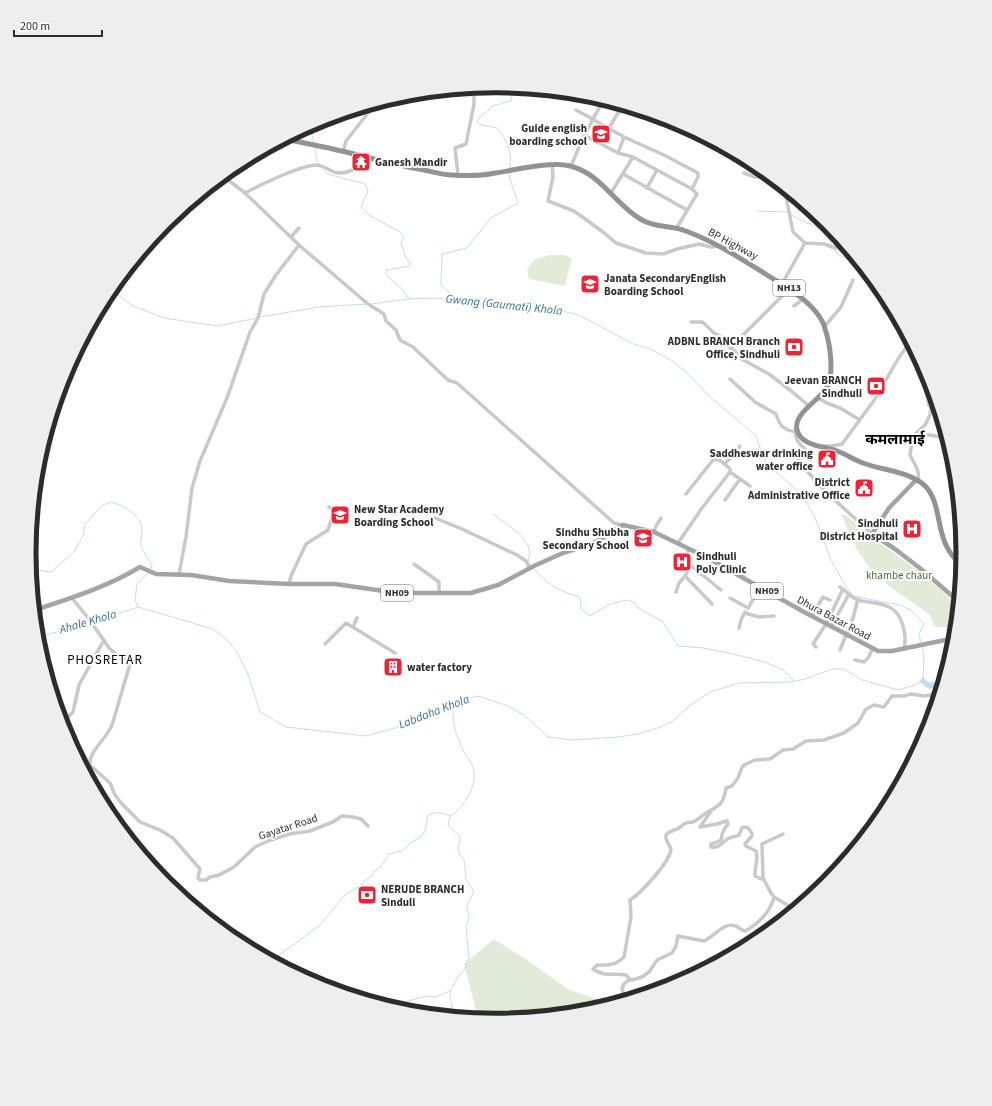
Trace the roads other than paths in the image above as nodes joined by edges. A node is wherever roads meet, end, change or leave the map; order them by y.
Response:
1 (472, 94) edge
2 (601, 105) edge
3 (576, 110) dead end
4 (619, 110) edge
5 (369, 111) edge
6 (593, 119) junction
7 (609, 128) junction
8 (584, 135) junction
9 (624, 137) junction
10 (291, 141) edge
11 (343, 151) junction
12 (618, 153) junction
13 (633, 157) junction
14 (370, 159) junction
15 (552, 165) junction
16 (570, 166) junction
17 (657, 170) junction
18 (744, 173) dead end
19 (623, 174) junction
20 (458, 175) junction
21 (760, 177) edge
22 (228, 180) edge
23 (647, 188) junction
24 (692, 189) junction
25 (245, 193) junction
26 (611, 193) junction
27 (786, 196) edge
28 (688, 210) junction
29 (299, 228) dead end
30 (676, 229) junction
31 (291, 237) junction
32 (805, 243) junction
33 (300, 245) junction
34 (720, 246) junction
35 (839, 247) edge
36 (853, 280) dead end
37 (782, 284) junction
38 (790, 288) junction
39 (803, 299) junction
40 (794, 306) dead end
41 (691, 322) dead end
42 (825, 326) junction
43 (907, 346) edge
44 (730, 348) junction
45 (730, 379) dead end
46 (927, 391) edge
47 (818, 398) junction
48 (809, 406) junction
49 (931, 407) joint
50 (860, 420) junction
51 (796, 430) junction
52 (916, 433) junction
53 (941, 437) edge
54 (740, 446) dead end
55 (821, 446) junction
56 (724, 464) junction
57 (730, 472) junction
58 (740, 479) junction
59 (918, 480) junction
60 (750, 486) dead end
61 (686, 494) dead end
62 (725, 500) dead end
63 (329, 507) dead end
64 (435, 518) dead end
65 (661, 518) dead end
66 (623, 525) junction
67 (654, 532) junction
68 (872, 534) junction
69 (678, 544) junction
70 (689, 549) junction
71 (956, 558) edge
72 (414, 564) dead end
73 (690, 566) junction
74 (530, 568) junction
75 (179, 574) junction
76 (685, 576) junction
77 (289, 584) junction
78 (760, 588) junction
79 (721, 590) dead end
80 (676, 592) dead end
81 (439, 593) junction
82 (849, 594) junction
83 (954, 597) edge
84 (72, 598) junction
85 (730, 598) dead end
86 (830, 600) dead end
87 (838, 600) junction
88 (858, 600) junction
89 (844, 603) junction
90 (712, 604) dead end
91 (748, 608) junction
92 (40, 609) edge
93 (745, 613) junction
94 (774, 616) dead end
95 (812, 616) junction
96 (357, 618) dead end
97 (826, 624) junction
98 (831, 626) junction
99 (353, 627) junction
100 (739, 628) dead end
101 (847, 634) junction
102 (104, 640) junction
103 (948, 640) edge
104 (325, 644) dead end
105 (816, 647) dead end
106 (872, 648) junction
107 (904, 649) junction
108 (840, 650) dead end
109 (395, 653) dead end
110 (855, 660) dead end
111 (934, 694) edge
112 (67, 718) edge
113 (712, 811) junction
114 (368, 826) dead end
115 (783, 834) dead end
116 (763, 878) junction
117 (774, 897) junction
118 (790, 906) edge
119 (630, 979) junction
120 (624, 995) edge

1 - 20 street
2 - 6 street
3 - 6 street
4 - 7 street
5 - 11 street
6 - 7 street
6 - 8 street
7 - 9 street
8 - 12 street
8 - 16 street
9 - 12 street
9 - 24 street
10 - 11 highway, BP Highway / NH13
11 - 14 highway, BP Highway / NH13
12 - 13 street
13 - 17 street
13 - 19 street
14 - 20 highway, BP Highway / NH13
14 - 25 street
15 - 16 highway, BP Highway / NH13
15 - 20 highway, BP Highway / NH13
15 - 34 street
16 - 26 highway, BP Highway / NH13
17 - 23 street
17 - 24 street
18 - 21 street
19 - 23 street
19 - 26 street
22 - 25 street
23 - 28 street
24 - 28 street
25 - 31 street
26 - 30 highway, BP Highway / NH13
27 - 32 street
28 - 30 street
29 - 31 street
30 - 34 highway, BP Highway / NH13
31 - 33 street
32 - 35 street
32 - 37 street
33 - 66 street
33 - 75 street
34 - 37 highway, BP Highway / NH13
36 - 42 street
37 - 38 highway, BP Highway / NH13
38 - 39 highway, BP Highway / NH13
38 - 44 street
39 - 40 street
39 - 42 highway, BP Highway / NH13
41 - 44 street
42 - 47 highway, BP Highway / NH13
43 - 50 street
44 - 48 street
45 - 51 street
46 - 49 street
47 - 48 highway, BP Highway / NH13
47 - 50 street
48 - 51 highway, BP Highway / NH13
49 - 52 street
50 - 55 street
51 - 55 highway
51 - 68 street
52 - 53 street
52 - 59 street
54 - 56 street
55 - 59 highway
56 - 57 street
56 - 61 street
57 - 58 street
57 - 69 street
58 - 60 street
58 - 62 street
59 - 68 main road
59 - 71 highway
63 - 77 street
64 - 74 street
65 - 67 street
66 - 67 main road, Dhura Bazar Road / NH09
66 - 74 main road, NH09
67 - 69 main road, Dhura Bazar Road / NH09
68 - 83 main road
69 - 70 main road, Dhura Bazar Road / NH09
70 - 73 street
70 - 78 main road, Dhura Bazar Road / NH09
72 - 81 street
73 - 76 street
73 - 79 street
74 - 81 main road, NH09
75 - 77 main road, NH09
75 - 84 main road, NH09
76 - 80 street
76 - 90 street
77 - 81 main road, NH09
78 - 91 street
78 - 95 main road, Dhura Bazar Road / NH09
82 - 87 street
82 - 88 street
82 - 89 street
84 - 92 main road, NH09
84 - 102 street
85 - 91 street
86 - 95 street
87 - 89 street
87 - 97 street
88 - 101 street
88 - 107 street
89 - 98 street
91 - 93 street
93 - 94 street
93 - 100 street
95 - 97 main road, Dhura Bazar Road / NH09
96 - 99 street
97 - 98 main road, Dhura Bazar Road / NH09
97 - 105 street
98 - 101 main road, Dhura Bazar Road / NH09
99 - 104 street
99 - 109 street
101 - 106 main road, Dhura Bazar Road / NH09
101 - 108 street
102 - 112 street
102 - 114 street, Gayatar Road
103 - 107 main road, Dhura Bazar Road / NH09
106 - 107 main road, Dhura Bazar Road / NH09
106 - 110 street
111 - 113 street
113 - 116 street
113 - 119 street
115 - 116 street
116 - 117 street
117 - 118 street
117 - 119 street
119 - 120 street

